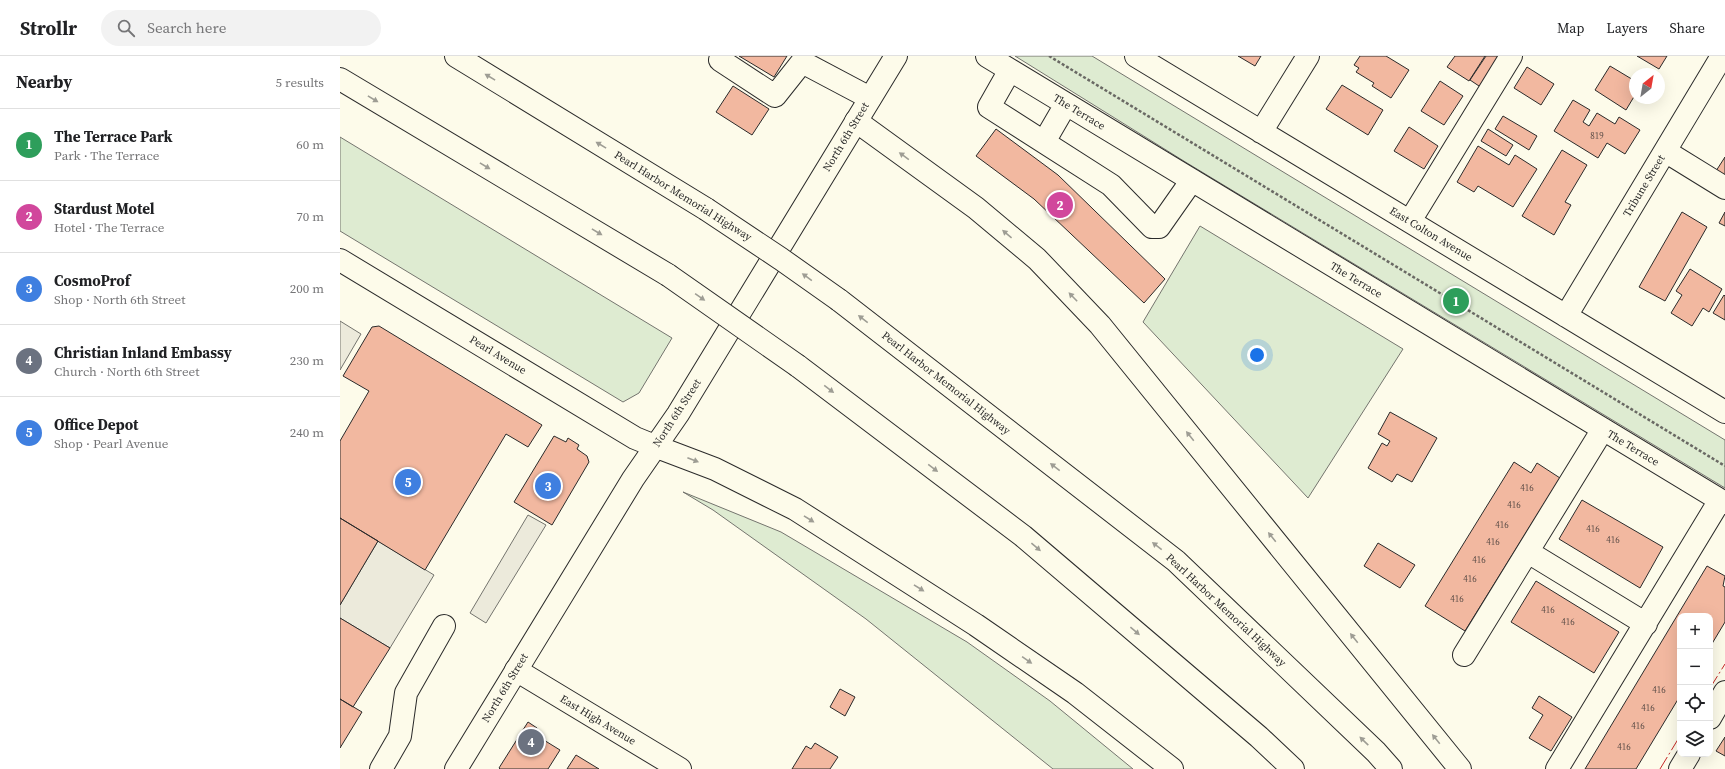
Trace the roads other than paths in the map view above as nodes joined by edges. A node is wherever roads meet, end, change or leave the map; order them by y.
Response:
1 (456, 56) edge
2 (722, 56) edge
3 (896, 56) edge
4 (988, 56) edge
5 (1136, 56) edge
6 (1308, 56) edge
7 (1511, 56) edge
8 (1722, 56) edge
9 (1010, 70) junction
10 (340, 79) edge
11 (870, 98) junction
12 (1066, 104) junction
13 (856, 121) junction
14 (1261, 132) junction
15 (1044, 142) junction
16 (1665, 151) junction
17 (1192, 180) junction
18 (1725, 188) edge
19 (1410, 221) junction
20 (340, 260) edge
21 (1566, 316) junction
22 (1725, 412) edge
23 (1603, 429) junction
24 (657, 447) junction
25 (1722, 502) edge
26 (1528, 552) junction
27 (1646, 624) junction
28 (444, 626) dead end
29 (1464, 656) dead end
30 (516, 670) junction
31 (1725, 692) edge
32 (1713, 713) edge
33 (1686, 757) edge
34 (380, 769) edge
35 (456, 769) edge
36 (680, 769) edge
37 (1172, 769) edge
38 (1293, 769) edge
39 (1391, 769) edge
40 (1460, 769) edge
41 (1557, 769) edge
42 (1680, 769) edge

39 -> 1 main road, Pearl Harbor Memorial Highway, bridge
2 - 11 main road
3 - 11 main road, North 6th Street
4 - 9 main road, The Terrace
5 - 14 main road, East Colton Avenue
6 - 14 main road
7 - 19 main road
8 - 16 main road, Tribune Street
9 - 12 main road, The Terrace
9 - 15 main road
10 -> 38 main road, bridge
11 - 13 main road, North 6th Street
12 - 15 main road
12 - 17 main road, The Terrace
13 - 24 main road, North 6th Street
40 -> 13 main road
14 - 19 main road, East Colton Avenue
15 - 17 main road
16 - 18 main road
16 - 21 main road, Tribune Street
17 - 23 main road, The Terrace
19 - 21 main road, East Colton Avenue
20 - 24 main road, Pearl Avenue
21 - 22 main road, East Colton Avenue
23 - 25 main road, The Terrace
23 - 26 main road
24 - 30 main road, North 6th Street
24 -> 37 main road, Pearl Avenue
25 - 27 main road
26 - 27 main road
26 - 29 main road
27 - 41 main road
28 - 34 main road
30 - 35 main road, North 6th Street
30 - 36 main road, East High Avenue
31 - 32 main road
33 - 42 main road

